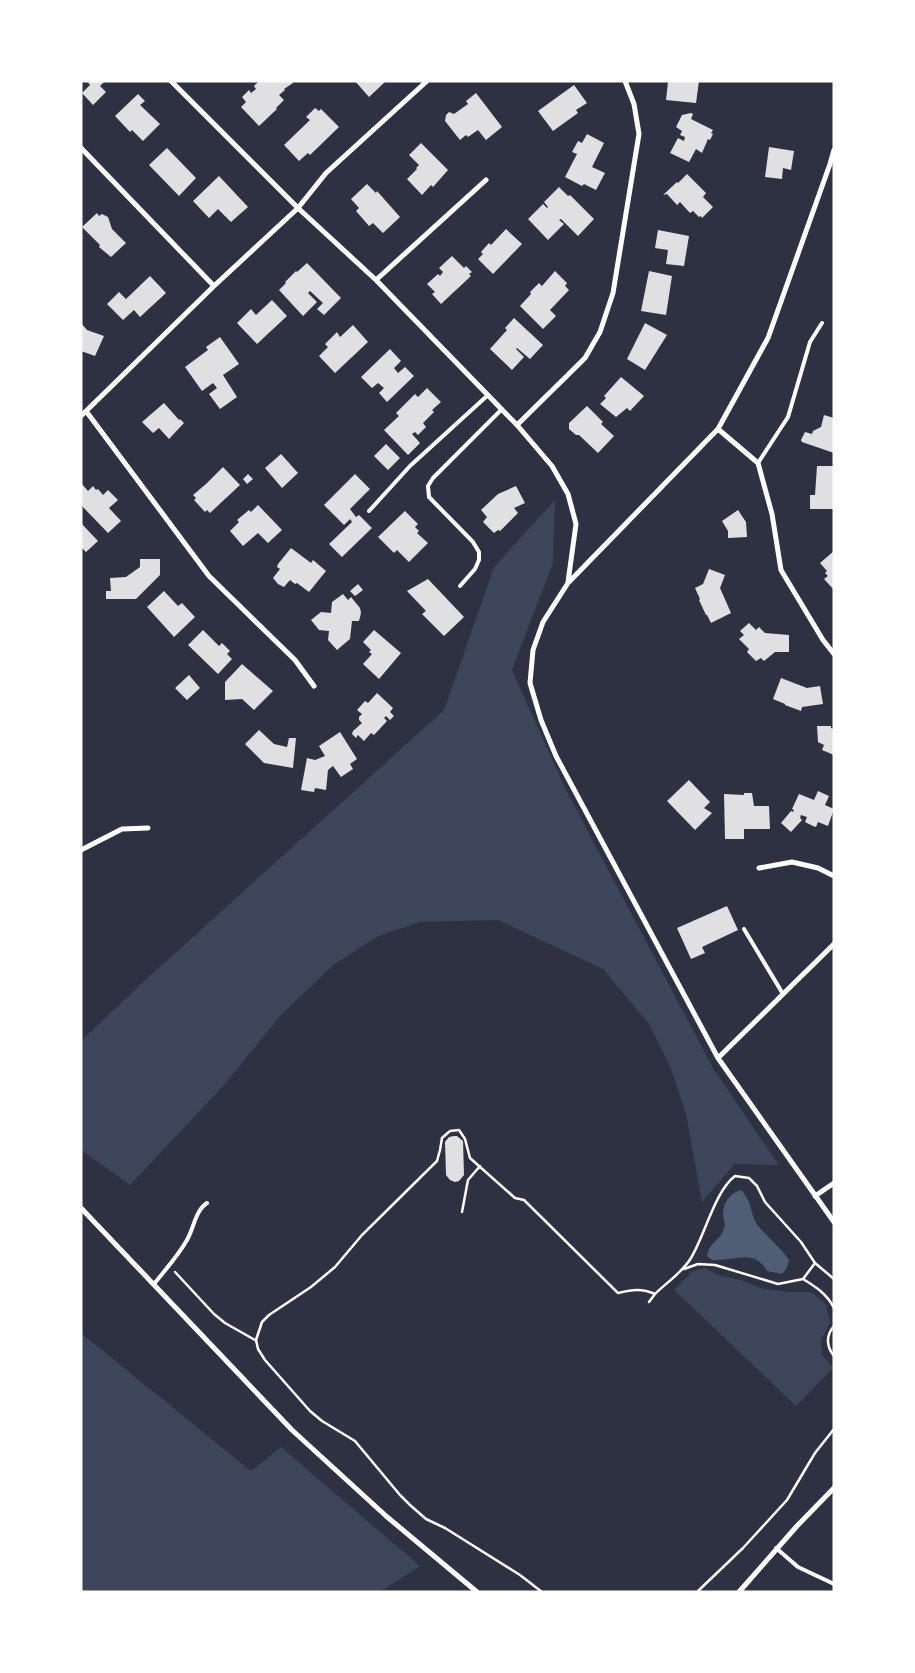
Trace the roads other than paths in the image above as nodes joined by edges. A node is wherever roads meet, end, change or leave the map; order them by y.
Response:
1 (172, 81) edge
2 (427, 81) edge
3 (625, 81) edge
4 (81, 148) edge
5 (834, 150) edge
6 (486, 180) dead end
7 (298, 208) junction
8 (376, 280) junction
9 (214, 286) junction
10 (822, 323) dead end
11 (488, 395) junction
12 (502, 409) junction
13 (83, 414) edge
14 (517, 425) junction
15 (718, 429) junction
16 (758, 462) junction
17 (369, 511) dead end
18 (568, 583) junction
19 (460, 586) dead end
20 (834, 654) edge
21 (314, 686) dead end
22 (148, 828) dead end
23 (81, 850) edge
24 (759, 868) dead end
25 (834, 876) edge
26 (744, 929) dead end
27 (834, 944) edge
28 (783, 994) junction
29 (718, 1058) junction
30 (834, 1183) edge
31 (815, 1196) junction
32 (207, 1203) dead end
33 (81, 1208) edge
34 (834, 1222) edge
35 (155, 1285) junction
36 (834, 1488) edge
37 (776, 1548) junction
38 (834, 1584) edge
39 (477, 1592) edge
40 (739, 1592) edge

1 - 7 street
2 - 7 street
3 - 14 street
4 - 9 street
5 - 15 street
6 - 8 street
7 - 8 street
7 - 9 street
8 - 11 street
9 - 13 street
10 - 16 lane
11 - 12 street
11 - 17 lane
12 - 14 street
12 - 19 lane
13 - 21 street
14 - 18 street
15 - 16 street
15 - 18 street
16 - 20 street
18 - 29 street
22 - 23 street
24 - 25 street
26 - 28 lane
27 - 28 street
28 - 29 street
29 - 31 street
30 - 31 street
31 - 34 street
32 - 35 lane
33 - 35 street
35 - 39 street
36 - 37 street
37 - 38 lane
37 - 40 street

